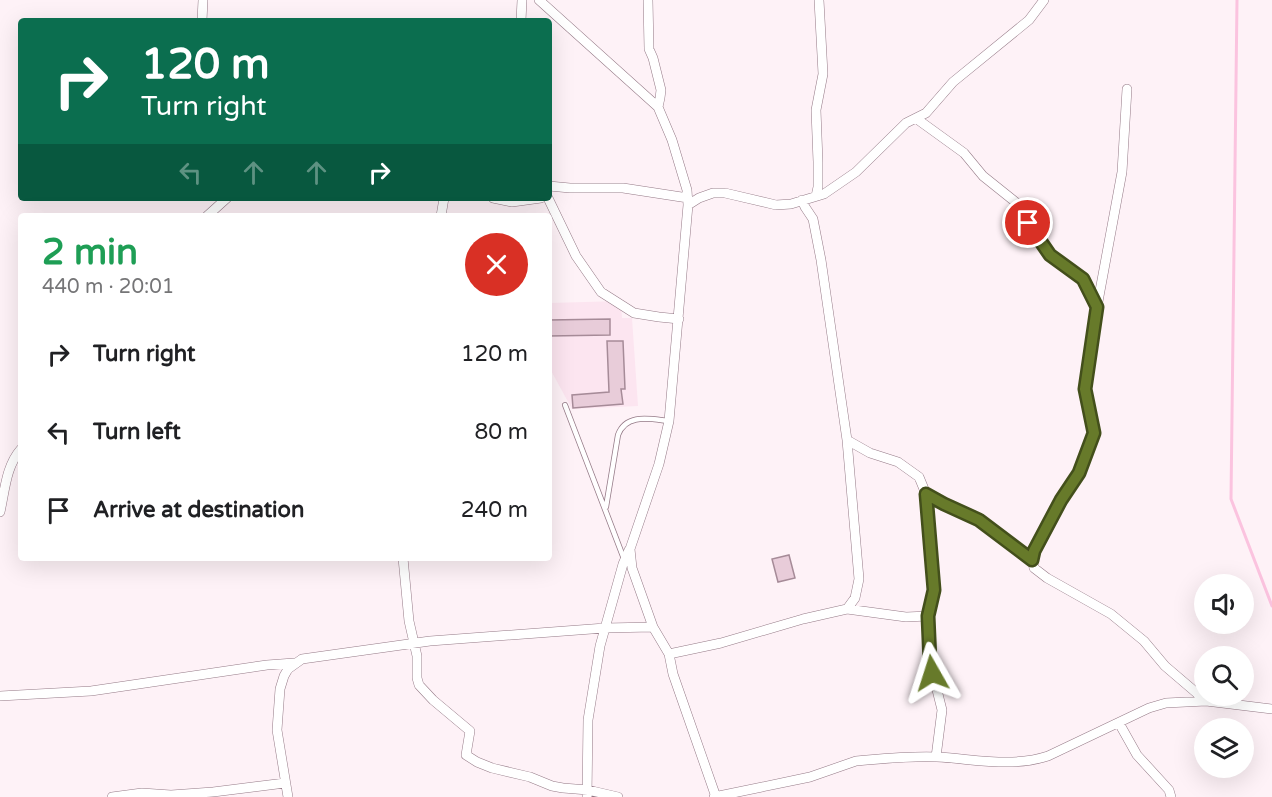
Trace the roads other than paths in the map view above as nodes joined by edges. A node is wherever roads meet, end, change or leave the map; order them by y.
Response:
1 (203, 0) edge
2 (522, 0) edge
3 (539, 0) edge
4 (648, 0) edge
5 (819, 0) edge
6 (1044, 0) edge
7 (201, 18) edge
8 (520, 18) edge
9 (1127, 89) dead end
10 (657, 107) junction
11 (917, 118) junction
12 (552, 186) edge
13 (816, 196) junction
14 (802, 200) junction
15 (223, 201) edge
16 (549, 201) edge
17 (688, 202) junction
18 (210, 213) edge
19 (1097, 307) junction
20 (679, 319) junction
21 (565, 405) dead end
22 (669, 421) junction
23 (847, 440) junction
24 (18, 453) edge
25 (926, 494) junction
26 (605, 510) junction
27 (0, 512) edge
28 (630, 549) junction
29 (624, 559) junction
30 (1032, 560) junction
31 (403, 561) edge
32 (847, 609) junction
33 (928, 616) junction
34 (653, 627) junction
35 (604, 628) junction
36 (413, 642) junction
37 (669, 654) junction
38 (297, 663) junction
39 (1194, 691) edge
40 (0, 696) edge
41 (1194, 702) edge
42 (1247, 706) edge
43 (1272, 709) edge
44 (1119, 723) junction
45 (936, 757) junction
46 (285, 783) junction
47 (587, 794) edge
48 (112, 797) edge
49 (288, 797) edge
50 (618, 797) edge
51 (715, 797) edge
52 (1171, 797) edge

1 - 7 street
2 - 8 street
3 - 10 street
4 - 10 street
5 - 13 street
6 - 11 street
9 - 19 street
10 - 17 street
11 - 13 street
11 - 19 street
12 - 17 street
13 - 14 street
14 - 17 street
14 - 23 street
15 - 18 street
16 - 20 street
17 - 20 street
19 - 30 street
20 - 22 street
21 - 26 lane
22 - 26 lane
22 - 28 street
23 - 25 street
23 - 32 street
24 - 27 street
25 - 30 street
25 - 33 street
26 - 29 lane
28 - 29 street
28 - 34 street
29 - 35 street
30 - 39 street
31 - 36 street
32 - 33 street
32 - 37 street
33 - 45 street
34 - 35 street
34 - 37 street
35 - 36 street
35 - 47 street
36 - 38 street
36 - 47 street
37 - 51 street
38 - 40 street
38 - 46 street
41 - 44 street
42 - 43 street
44 - 45 street
44 - 52 street
45 - 51 street
46 - 48 street
46 - 49 street
47 - 50 street

